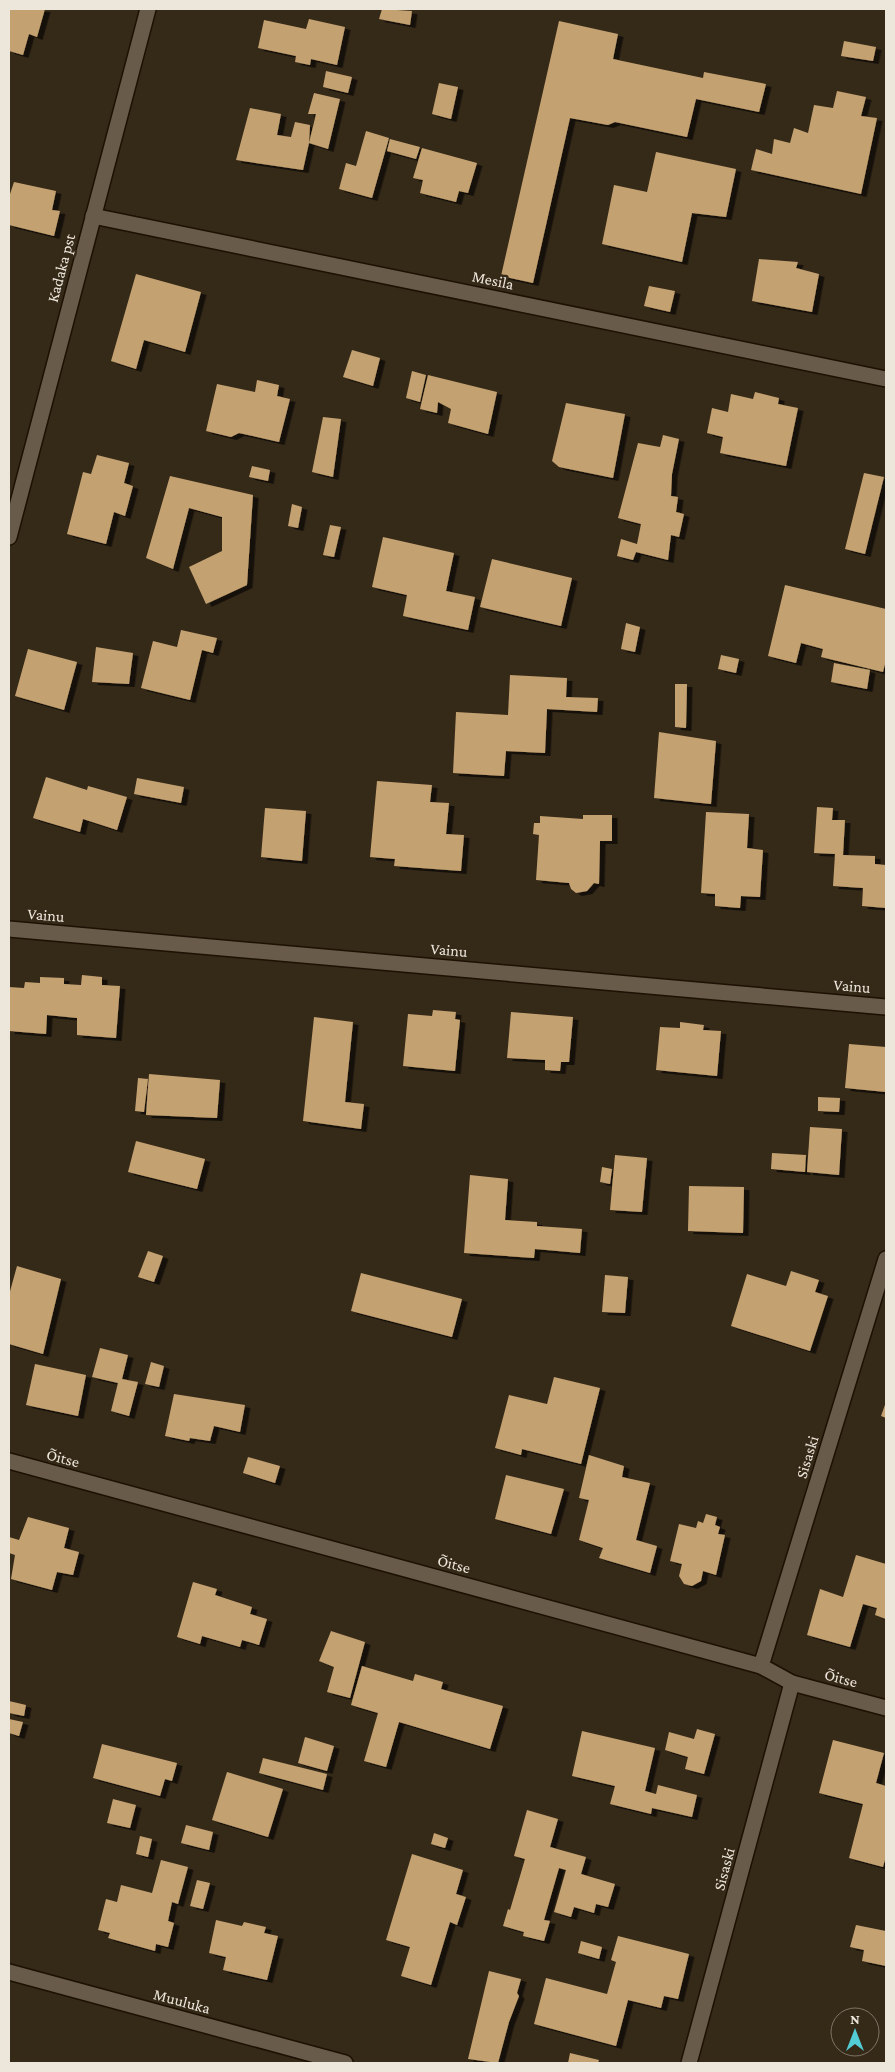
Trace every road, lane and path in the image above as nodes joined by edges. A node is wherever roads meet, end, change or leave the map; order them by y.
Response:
1 (148, 9) edge
2 (93, 216) junction
3 (886, 379) edge
4 (9, 537) edge
5 (9, 929) edge
6 (886, 1007) edge
7 (886, 1259) edge
8 (9, 1461) edge
9 (761, 1666) junction
10 (792, 1683) junction
11 (886, 1708) edge
12 (9, 1972) edge
13 (345, 2063) edge
14 (689, 2063) edge

1 - 2 street, Kadaka pst
2 - 3 street, Mesila
2 - 4 street, Kadaka pst
5 - 6 street, Vainu
7 - 9 street, Sisaski
8 - 9 street, Õitse
9 - 10 street, Õitse
10 - 11 street, Õitse
10 - 14 street, Sisaski
12 - 13 street, Muuluka

